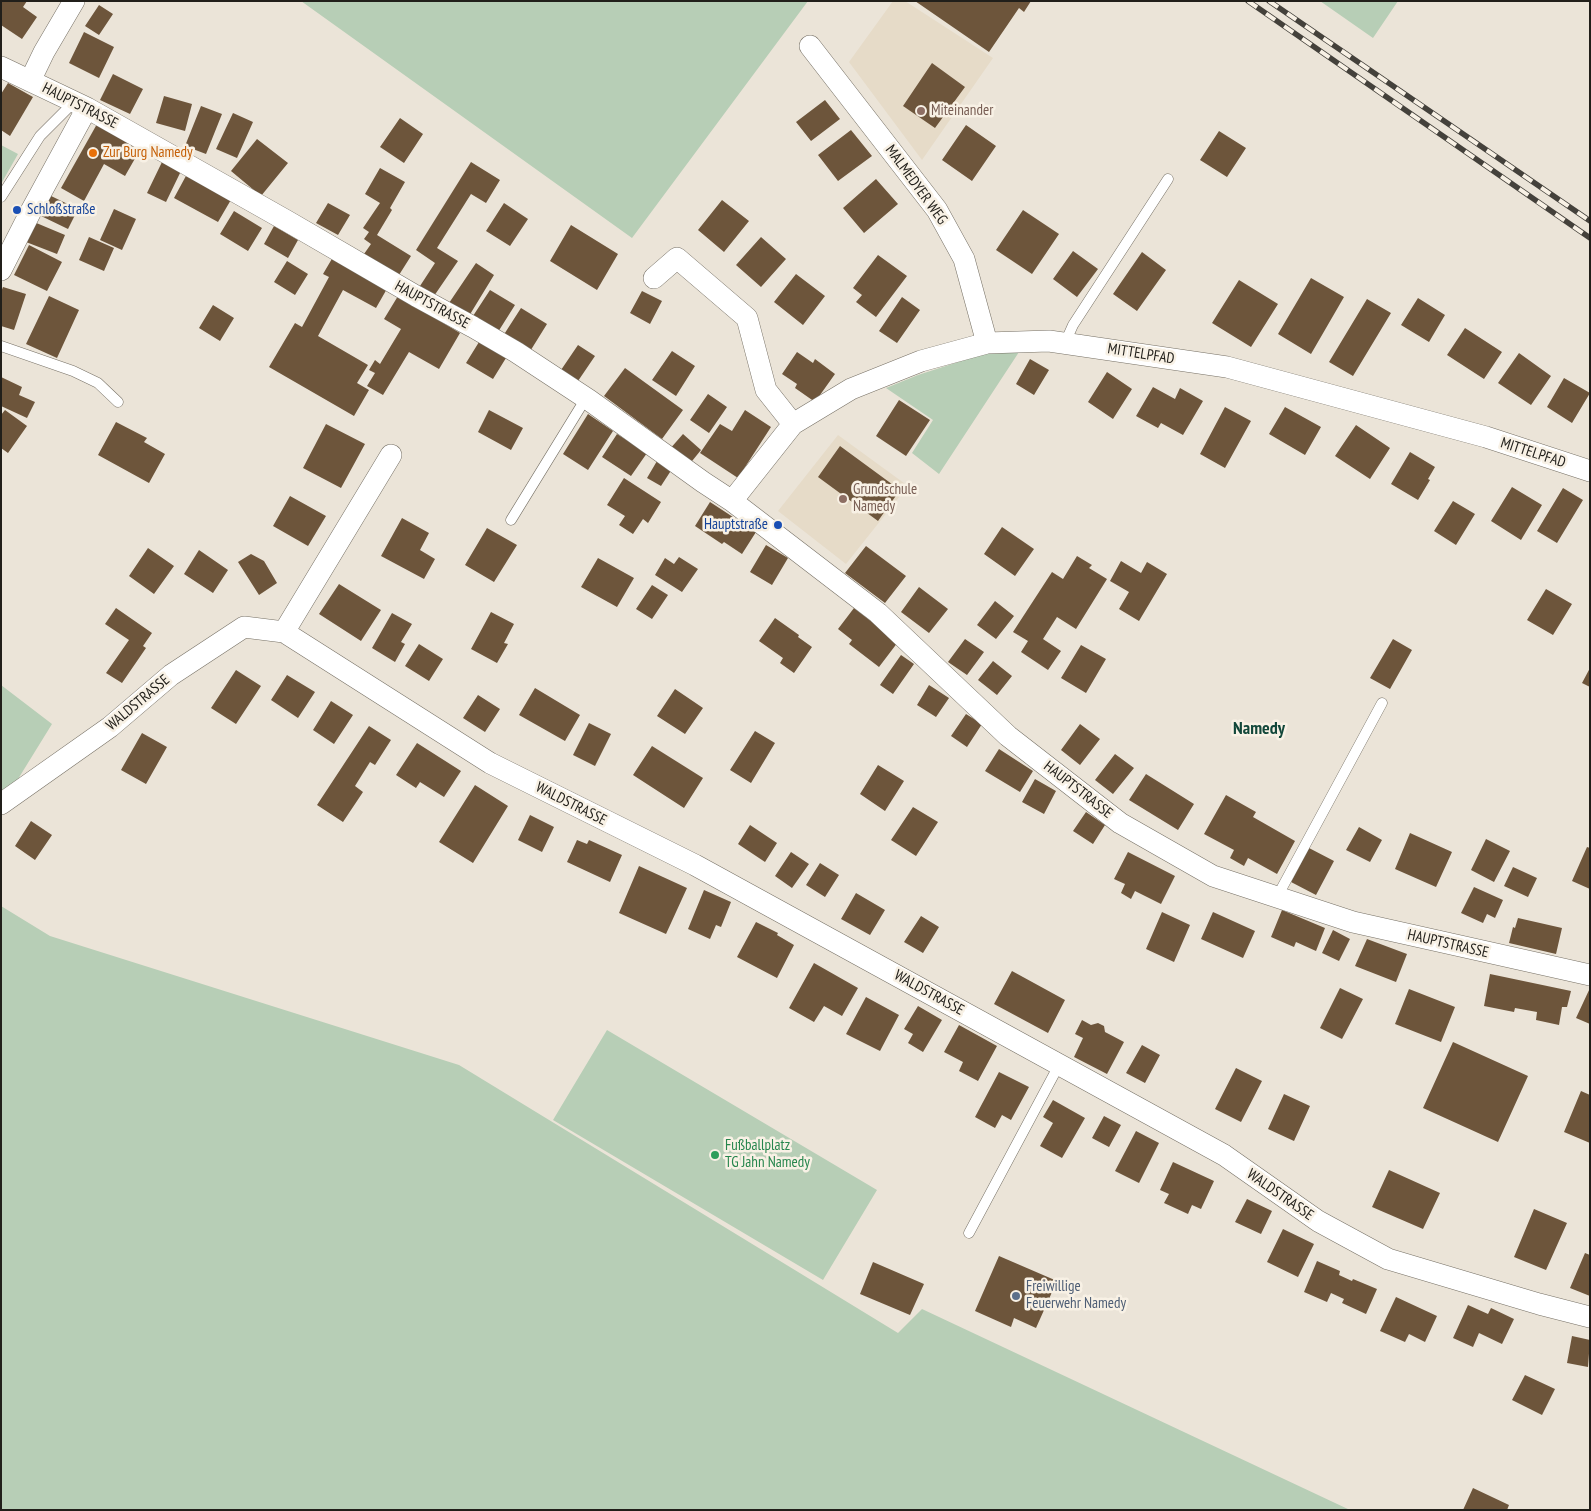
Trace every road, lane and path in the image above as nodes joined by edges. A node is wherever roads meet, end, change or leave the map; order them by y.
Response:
1 (74, 1) edge
2 (810, 46) dead end
3 (1, 67) edge
4 (30, 81) junction
5 (81, 105) junction
6 (1168, 179) dead end
7 (1, 197) edge
8 (1, 270) edge
9 (654, 278) dead end
10 (987, 343) junction
11 (1065, 343) junction
12 (1, 346) edge
13 (586, 398) junction
14 (118, 402) dead end
15 (793, 424) junction
16 (391, 455) dead end
17 (1590, 471) edge
18 (732, 501) junction
19 (511, 520) dead end
20 (284, 632) junction
21 (1382, 703) dead end
22 (1, 804) edge
23 (1277, 897) junction
24 (1590, 975) edge
25 (1059, 1064) junction
26 (969, 1233) dead end
27 (1590, 1317) edge

1 - 4 street
2 - 10 street, MALMEDYER WEG
3 - 4 street, HAUPTSTRASSE
4 - 5 street, HAUPTSTRASSE
5 - 7 lane
5 - 8 street
5 - 13 street, HAUPTSTRASSE
6 - 11 lane
9 - 15 street
10 - 11 street, MITTELPFAD
10 - 15 street, MITTELPFAD
11 - 17 street, MITTELPFAD
12 - 14 lane
13 - 18 street, HAUPTSTRASSE
13 - 19 lane
15 - 18 street, MITTELPFAD
16 - 20 street
18 - 23 street, HAUPTSTRASSE
20 - 22 street, WALDSTRASSE
20 - 25 street, WALDSTRASSE
21 - 23 lane
23 - 24 street, HAUPTSTRASSE
25 - 26 lane
25 - 27 street, WALDSTRASSE

